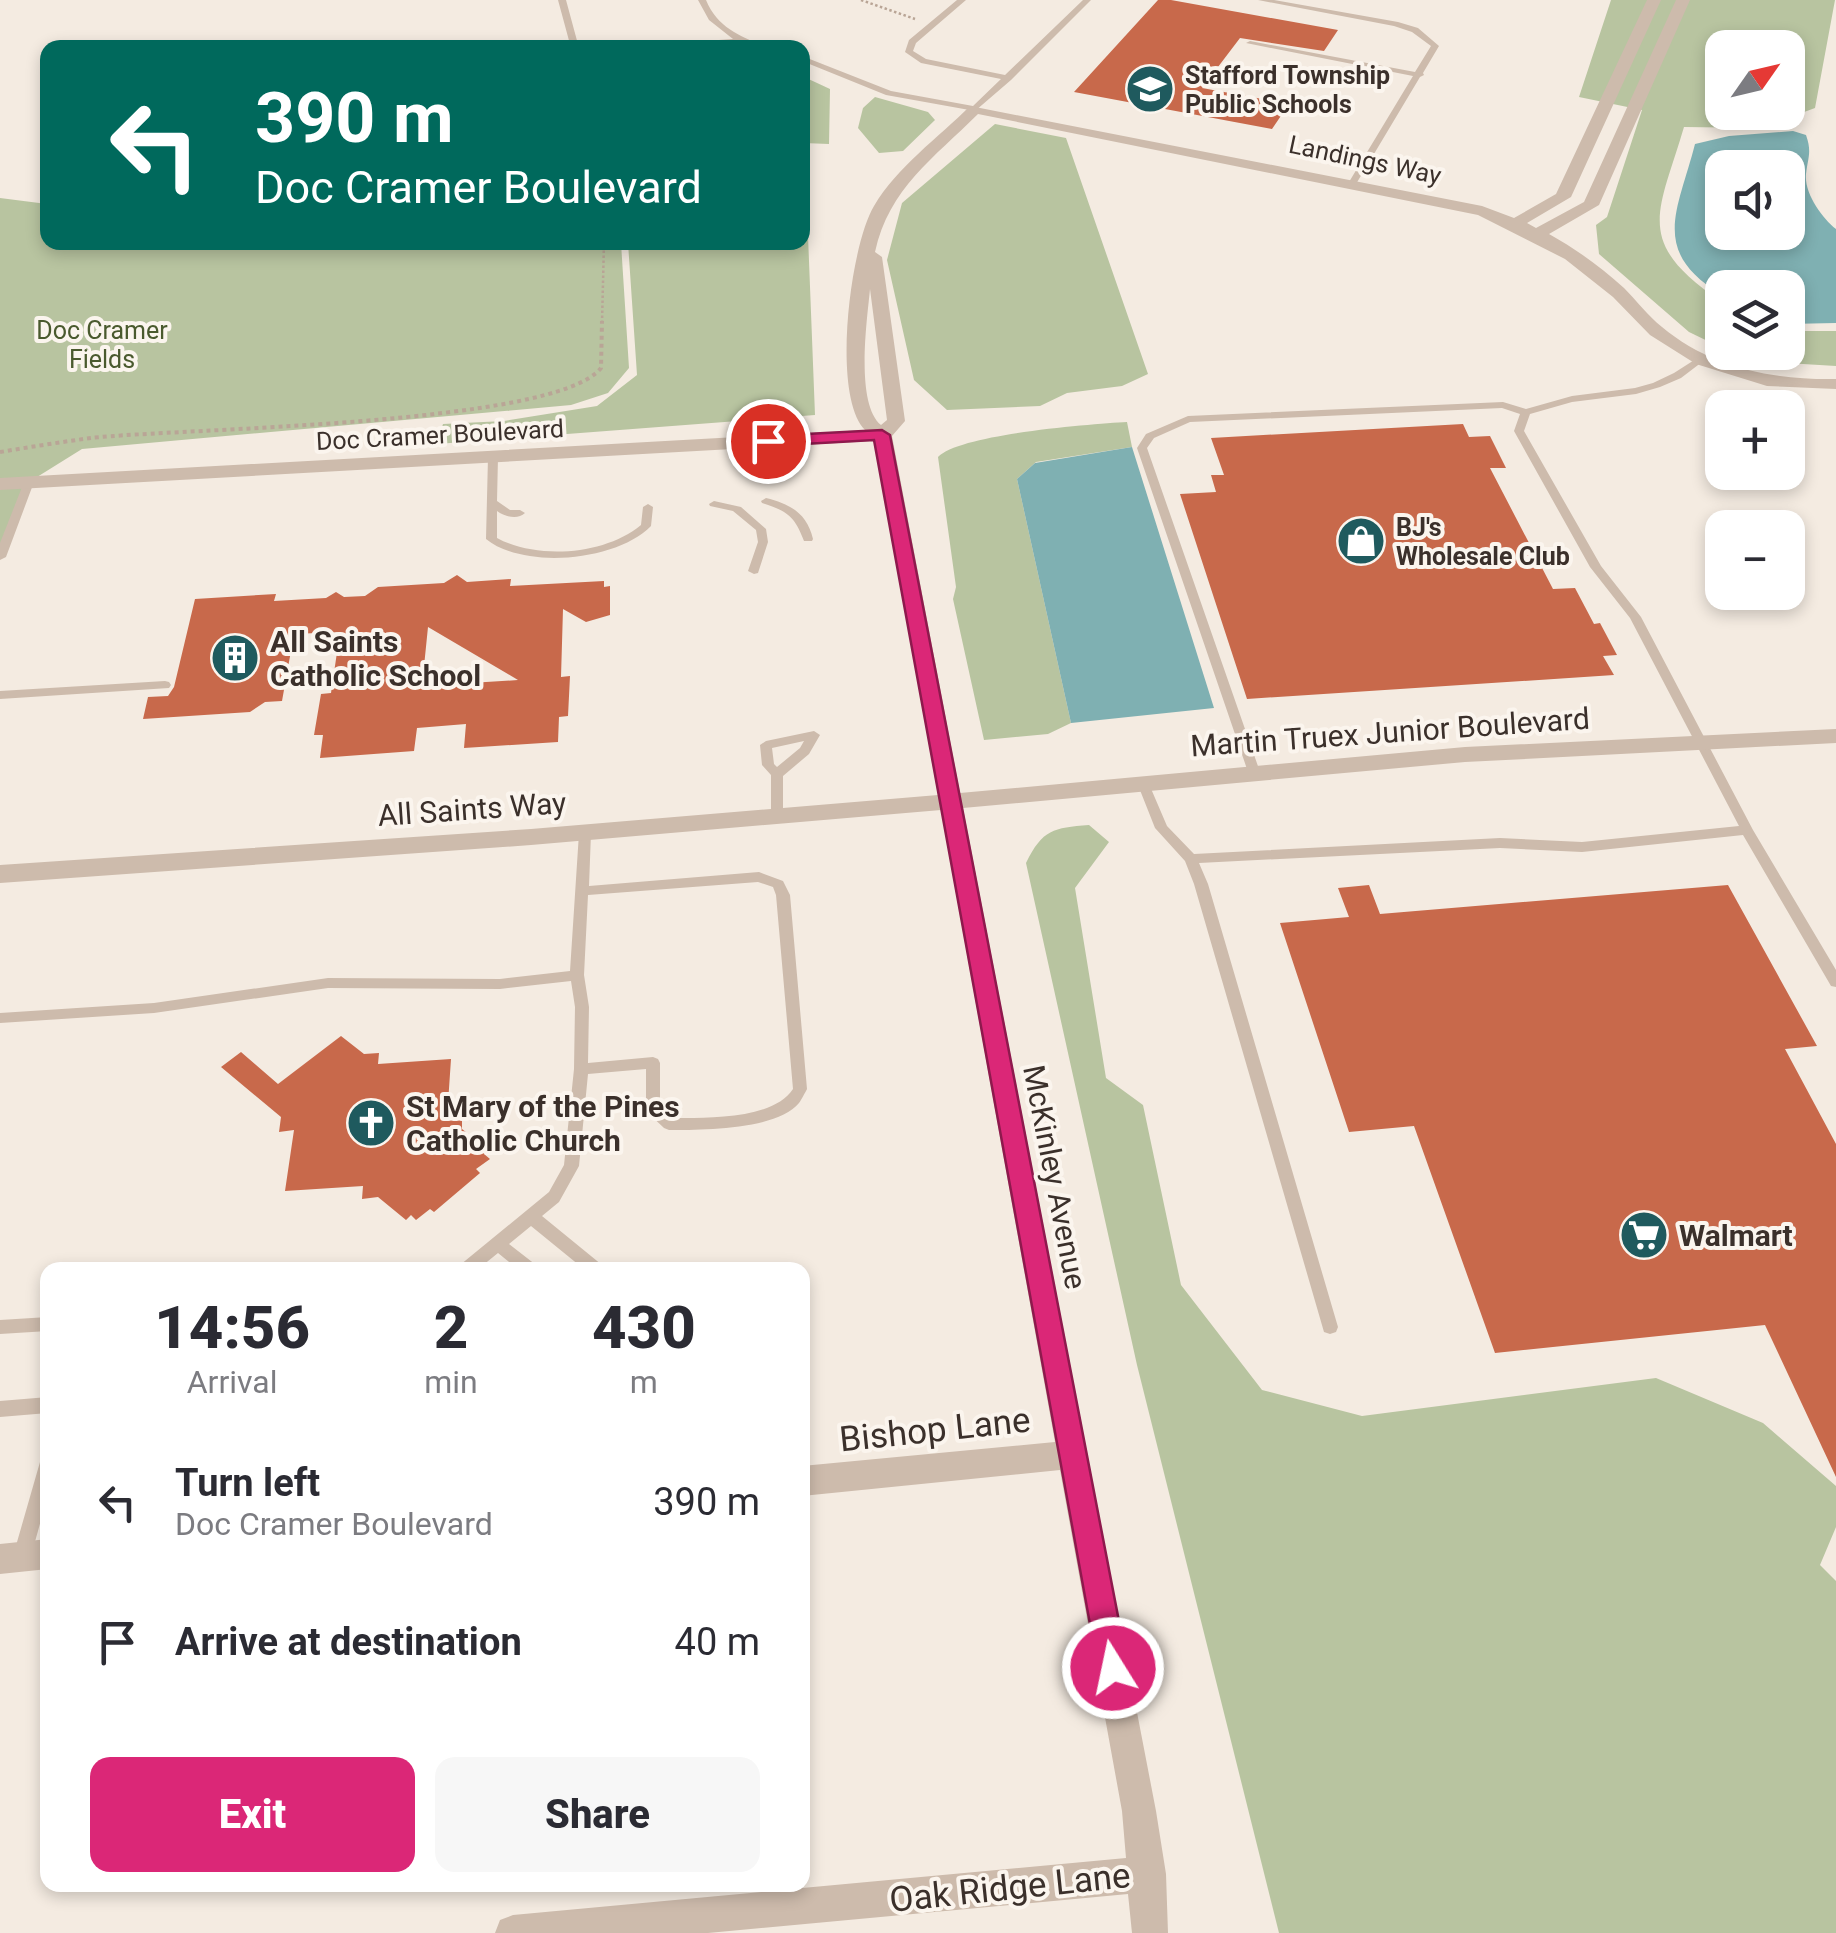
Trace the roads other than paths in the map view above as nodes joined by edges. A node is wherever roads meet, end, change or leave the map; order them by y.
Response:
1 (562, 0) edge
2 (702, 0) edge
3 (962, 0) edge
4 (1087, 0) edge
5 (1262, 0) edge
6 (1654, 0) edge
7 (1684, 0) edge
8 (1638, 35) junction
9 (572, 40) edge
10 (738, 40) edge
11 (1665, 40) junction
12 (1250, 42) dead end
13 (810, 61) edge
14 (1420, 75) junction
15 (1008, 78) junction
16 (975, 108) junction
17 (1596, 126) junction
18 (1624, 131) junction
19 (1353, 182) junction
20 (1516, 223) junction
21 (1539, 233) junction
22 (872, 236) junction
23 (1699, 360) junction
24 (1836, 384) edge
25 (1526, 412) junction
26 (882, 435) junction
27 (493, 457) junction
28 (29, 482) junction
29 (0, 484) edge
30 (492, 502) junction
31 (766, 502) dead end
32 (714, 504) dead end
33 (648, 507) dead end
34 (520, 513) dead end
35 (808, 540) dead end
36 (0, 556) edge
37 (754, 572) dead end
38 (164, 684) dead end
39 (0, 695) edge
40 (823, 721) dead end
41 (814, 735) junction
42 (1836, 736) edge
43 (1698, 740) junction
44 (1254, 772) junction
45 (777, 774) junction
46 (1142, 780) junction
47 (949, 802) junction
48 (777, 818) junction
49 (1747, 830) junction
50 (585, 833) junction
51 (1191, 859) junction
52 (0, 874) edge
53 (582, 891) junction
54 (577, 975) junction
55 (1836, 982) edge
56 (0, 1018) edge
57 (581, 1069) junction
58 (530, 1216) junction
59 (498, 1244) junction
60 (476, 1262) edge
61 (520, 1262) edge
62 (586, 1262) edge
63 (40, 1324) edge
64 (0, 1327) edge
65 (1330, 1327) dead end
66 (40, 1407) edge
67 (0, 1410) edge
68 (1075, 1454) junction
69 (810, 1480) edge
70 (40, 1492) edge
71 (23, 1556) edge
72 (1148, 1874) junction
73 (804, 1920) edge
74 (512, 1933) edge
75 (1150, 1933) edge

1 - 9 lane
2 - 10 lane
3 - 15 lane
4 - 15 lane
5 - 14 lane
6 - 8 street
7 - 11 street
8 - 11 street
8 - 17 street
11 - 18 street
12 - 14 lane
13 - 16 lane
14 - 19 lane
15 - 16 lane
16 - 19 street, Landings Way
16 - 22 street, McKinley Avenue
17 - 18 street
17 - 20 street
18 - 21 street
19 - 20 street, Landings Way
20 - 21 street, Landings Way
21 - 23 street, Landings Way
22 - 26 street, McKinley Avenue
22 - 26 street, McKinley Avenue
23 - 24 street
23 - 25 lane
25 - 43 lane
25 - 44 lane
26 - 27 street, Doc Cramer Boulevard
26 - 47 street, McKinley Avenue
27 - 28 street, Doc Cramer Boulevard
27 - 30 lane
28 - 29 street, Doc Cramer Boulevard
28 - 36 lane
30 - 33 lane
30 - 34 lane
31 - 35 lane
32 - 37 lane
38 - 39 lane
40 - 41 lane
41 - 45 lane
41 - 45 lane
42 - 43 street, Martin Truex Junior Boulevard
43 - 44 street, Martin Truex Junior Boulevard
43 - 49 lane
44 - 46 street, Martin Truex Junior Boulevard
45 - 48 lane
46 - 47 street, Martin Truex Junior Boulevard
46 - 51 lane
47 - 48 street, All Saints Way
47 - 68 street, McKinley Avenue
48 - 50 street, All Saints Way
49 - 51 lane
49 - 55 lane
50 - 52 street, All Saints Way
50 - 53 lane
51 - 65 lane
53 - 54 lane
53 - 57 lane
54 - 56 lane
54 - 57 lane
57 - 58 lane
58 - 59 lane
58 - 62 lane
59 - 60 lane
59 - 61 lane
63 - 64 lane
66 - 67 lane
68 - 69 street, Bishop Lane
68 - 72 street, McKinley Avenue
70 - 71 lane
72 - 73 street, Oak Ridge Lane
72 - 75 street, McKinley Avenue
73 - 74 street, Oak Ridge Lane

